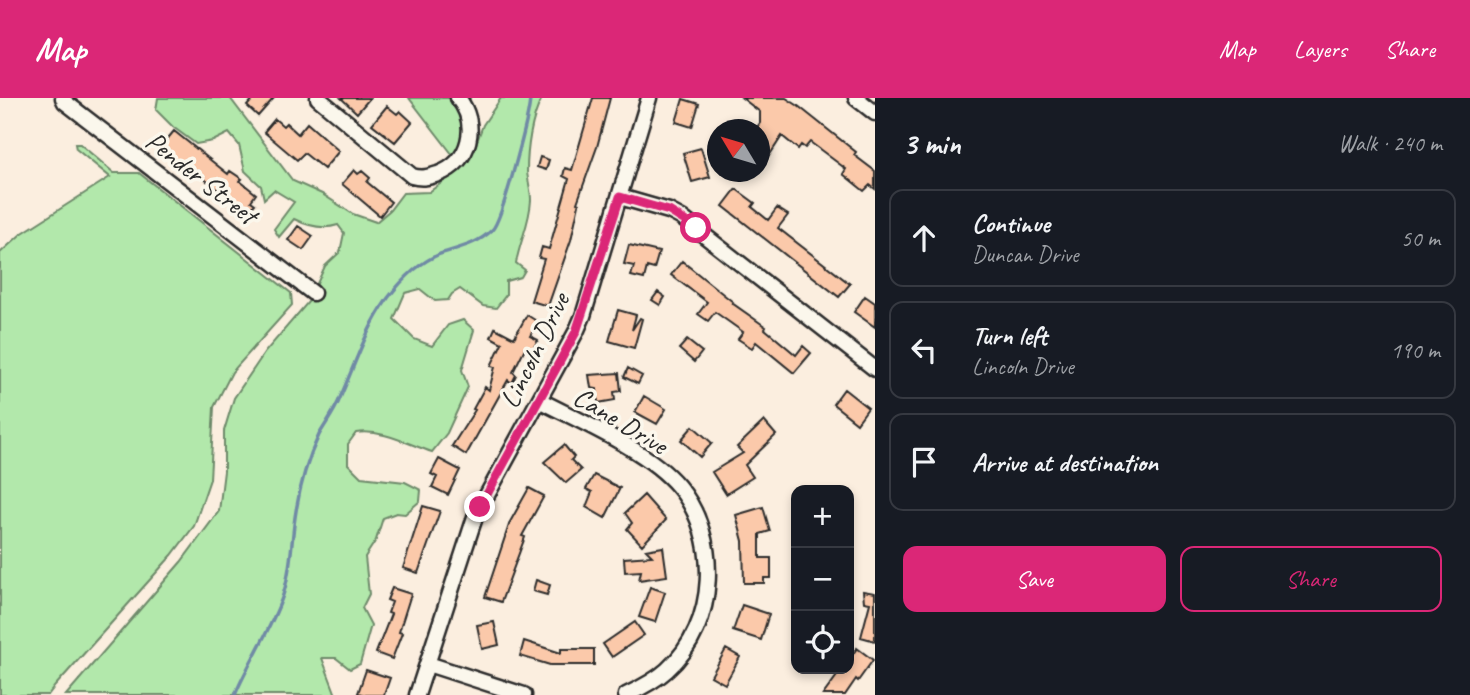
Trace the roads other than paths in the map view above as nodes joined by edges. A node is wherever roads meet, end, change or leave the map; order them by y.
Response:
1 (63, 98) edge
2 (318, 98) edge
3 (458, 98) edge
4 (649, 98) edge
5 (856, 98) edge
6 (875, 113) edge
7 (620, 197) junction
8 (313, 293) dead end
9 (875, 369) edge
10 (538, 400) junction
11 (428, 664) junction
12 (417, 695) edge
13 (524, 695) edge
14 (626, 695) edge

1 - 8 street, Pender Street
2 - 3 street
4 - 7 street, Lincoln Drive
5 - 6 street
7 - 9 street
7 - 10 street, Lincoln Drive
10 - 11 street, Lincoln Drive
10 - 14 street, Cane Drive
11 - 12 street, Lincoln Drive
11 - 13 street

